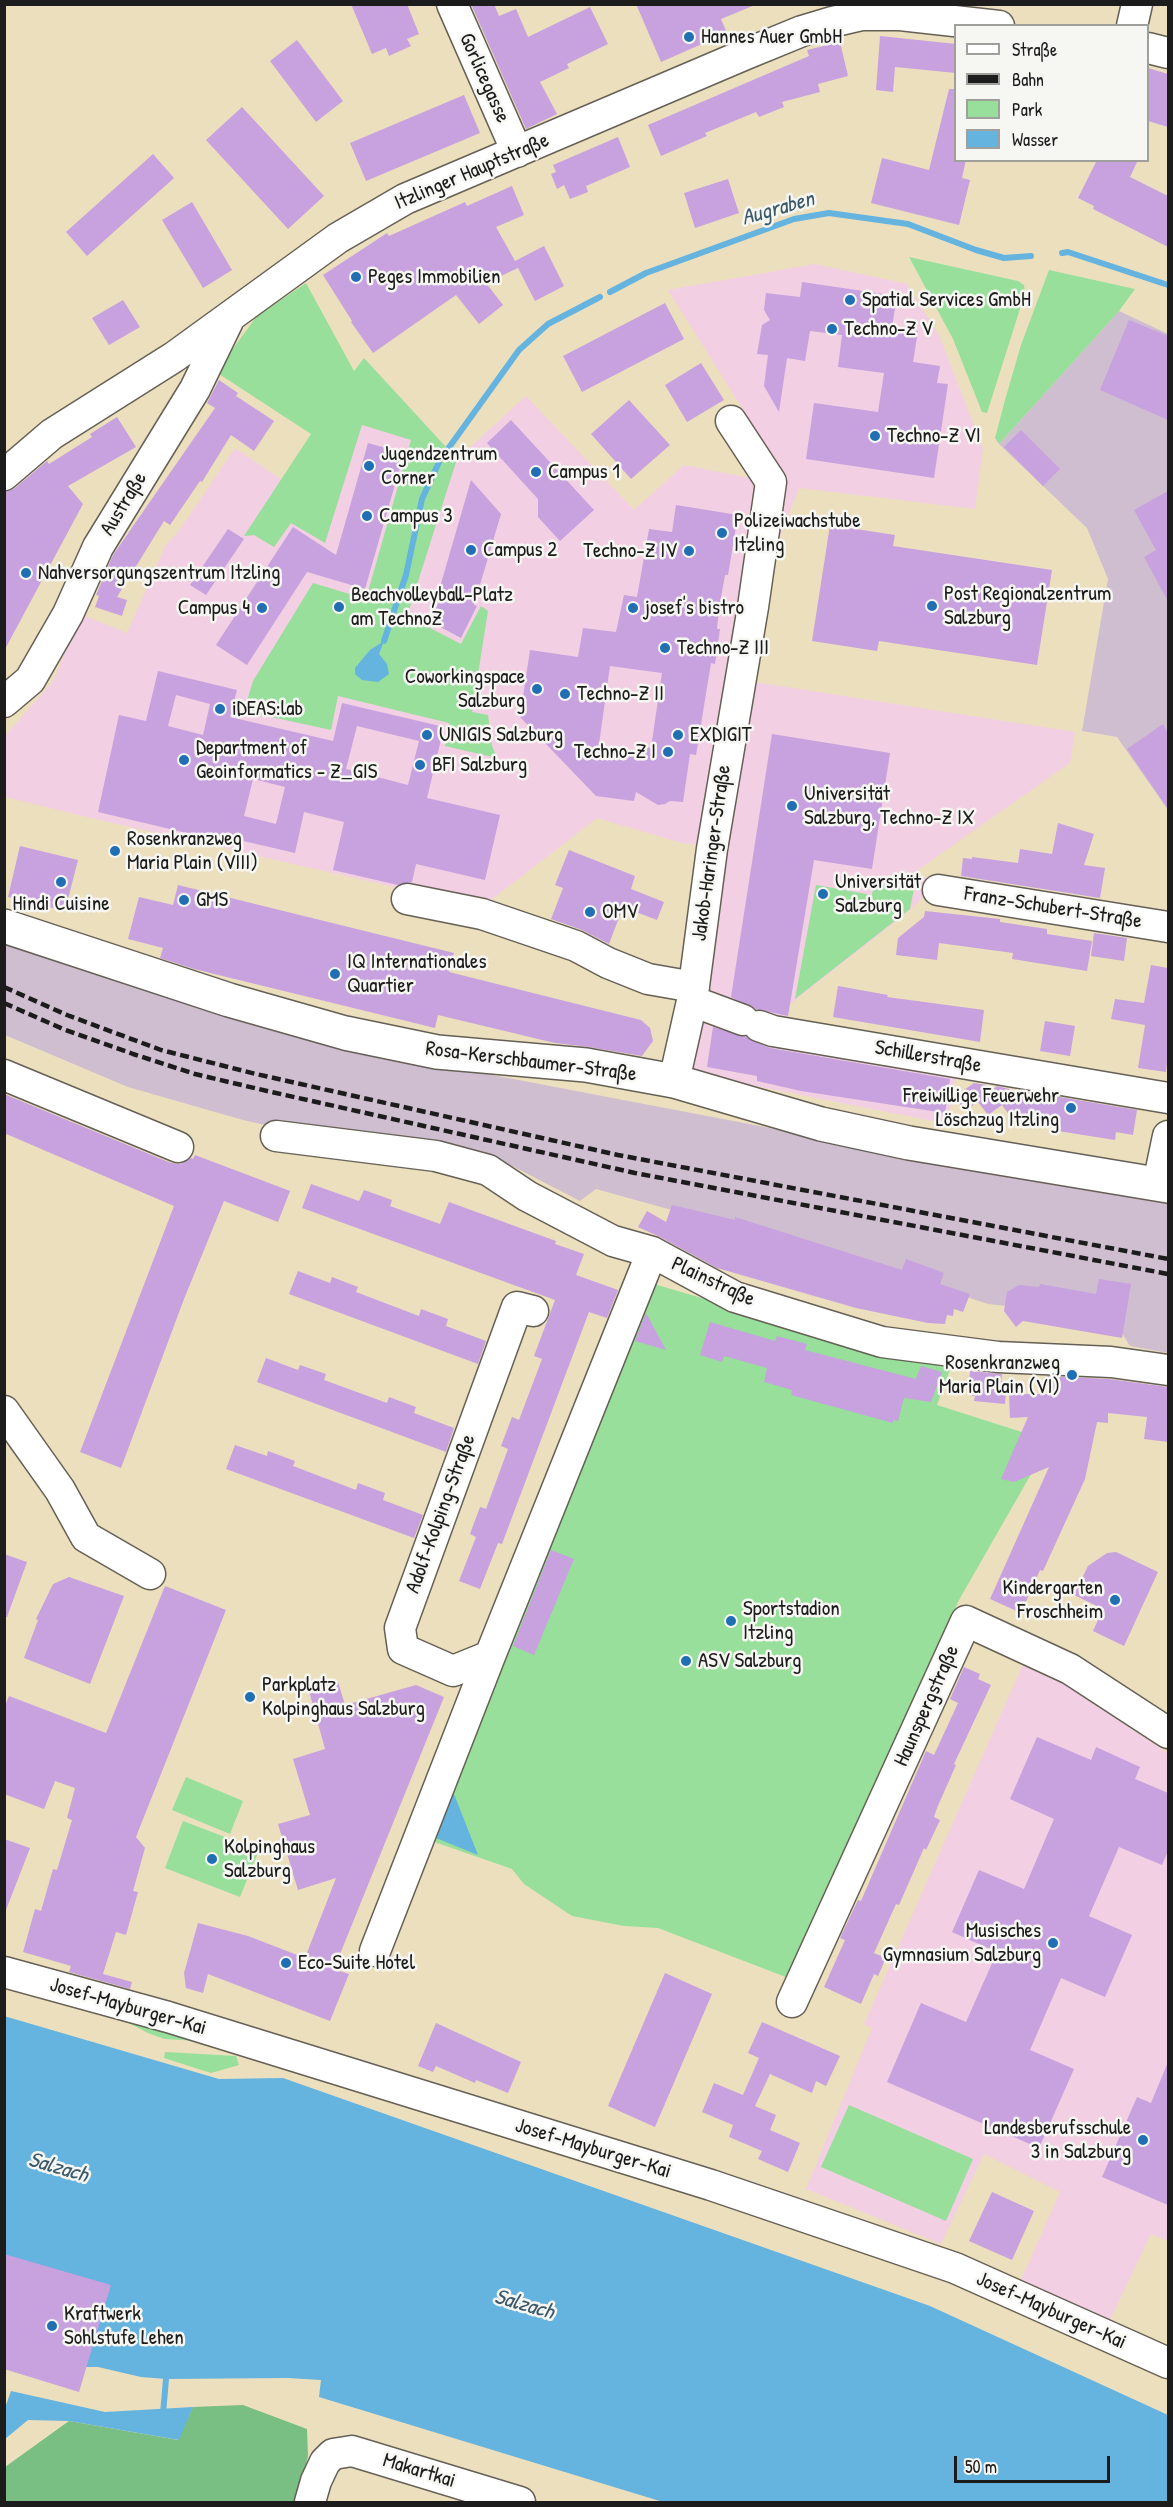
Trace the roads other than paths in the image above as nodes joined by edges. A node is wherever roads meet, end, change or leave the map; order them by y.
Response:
1 (452, 4) edge
2 (1137, 4) edge
3 (981, 24) edge
4 (1132, 24) edge
5 (1149, 48) edge
6 (1168, 53) edge
7 (517, 152) junction
8 (230, 317) junction
9 (731, 421) dead end
10 (4, 475) edge
11 (12, 696) edge
12 (4, 716) edge
13 (938, 890) dead end
14 (407, 899) dead end
15 (5, 925) edge
16 (1168, 927) edge
17 (693, 994) junction
18 (4, 1075) edge
19 (674, 1082) junction
20 (1168, 1098) edge
21 (276, 1136) dead end
22 (1168, 1136) edge
23 (178, 1147) dead end
24 (1163, 1185) edge
25 (652, 1252) junction
26 (533, 1311) dead end
27 (1168, 1370) edge
28 (4, 1411) edge
29 (150, 1574) dead end
30 (490, 1656) junction
31 (1168, 1733) edge
32 (375, 1952) dead end
33 (4, 1972) edge
34 (792, 2002) dead end
35 (1168, 2363) edge
36 (310, 2502) edge
37 (520, 2502) edge

1 - 7 street, Gorlicegasse
2 - 4 street
3 - 7 street, Itzlinger Hauptstraße
5 - 6 street
7 - 8 street, Itzlinger Hauptstraße
8 - 10 street, Itzlinger Hauptstraße
8 - 11 street, Austraße
9 - 17 street, Jakob-Haringer-Straße
11 - 12 street, Austraße
13 - 16 street, Franz-Schubert-Straße
14 - 17 street, Schillerstraße
15 - 19 main road, Rosa-Kerschbaumer-Straße
17 - 19 street, Jakob-Haringer-Straße
17 - 20 street, Schillerstraße
18 - 23 street
19 - 24 main road, Rosa-Kerschbaumer-Straße
21 - 25 street, Plainstraße
22 - 24 street
25 - 27 street, Plainstraße
25 - 30 street
26 - 30 street, Adolf-Kolping-Straße
28 - 29 street
30 - 32 street
31 - 34 street, Haunspergstraße
33 - 35 street, Josef-Mayburger-Kai
36 - 37 street, Makartkai

